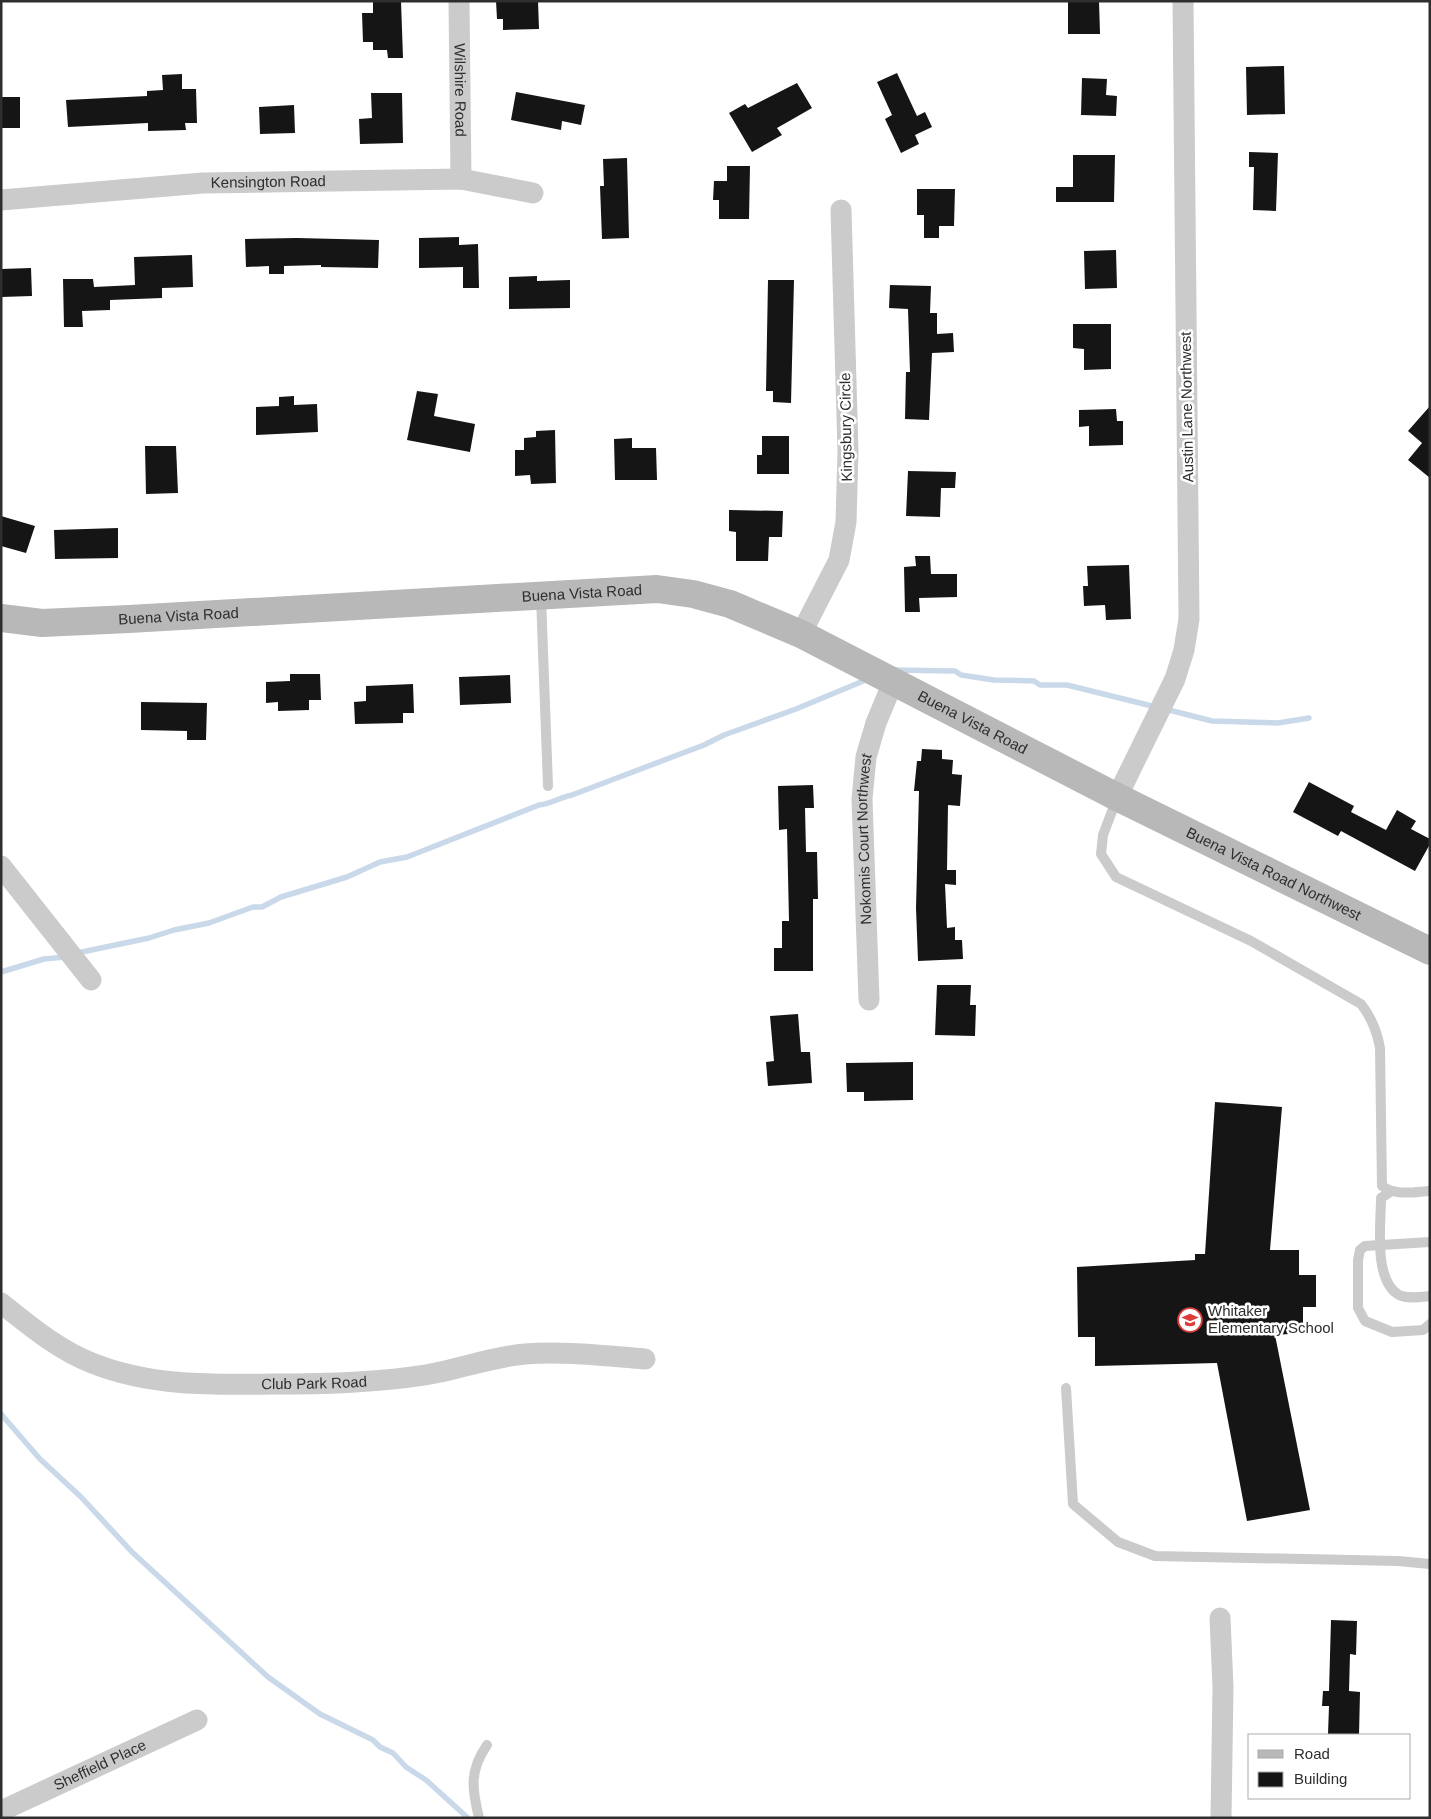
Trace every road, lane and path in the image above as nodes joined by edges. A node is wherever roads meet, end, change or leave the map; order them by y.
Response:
1 (459, 1) edge
2 (1183, 1) edge
3 (461, 179) junction
4 (533, 193) dead end
5 (1, 200) edge
6 (841, 210) dead end
7 (541, 596) junction
8 (1, 618) edge
9 (801, 634) junction
10 (893, 682) junction
11 (548, 786) dead end
12 (1117, 797) junction
13 (1, 866) edge
14 (1430, 951) edge
15 (91, 980) dead end
16 (869, 1000) dead end
17 (1430, 1191) edge
18 (1390, 1192) junction
19 (1430, 1242) edge
20 (1381, 1245) junction
21 (1430, 1296) edge
22 (1, 1303) edge
23 (1430, 1324) edge
24 (645, 1359) dead end
25 (1066, 1388) dead end
26 (1430, 1564) edge
27 (1220, 1618) dead end
28 (197, 1720) dead end
29 (487, 1745) dead end
30 (1, 1811) edge
31 (479, 1818) edge
32 (1221, 1818) edge

1 - 3 street, Wilshire Road
2 - 12 street, Austin Lane Northwest
3 - 4 street, Kensington Road
3 - 5 street, Kensington Road
6 - 9 street, Kingsbury Circle
7 - 8 street, Buena Vista Road
7 - 9 street, Buena Vista Road
7 - 11 lane
9 - 10 street, Buena Vista Road
10 - 12 street, Buena Vista Road
10 - 16 street, Nokomis Court Northwest
12 - 14 street, Buena Vista Road Northwest
12 - 18 lane
13 - 15 street
17 - 18 lane
18 - 20 lane
19 - 20 lane
20 - 21 lane
20 - 23 lane
22 - 24 street, Club Park Road
25 - 26 lane
27 - 32 street
28 - 30 street, Sheffield Place
29 - 31 lane

